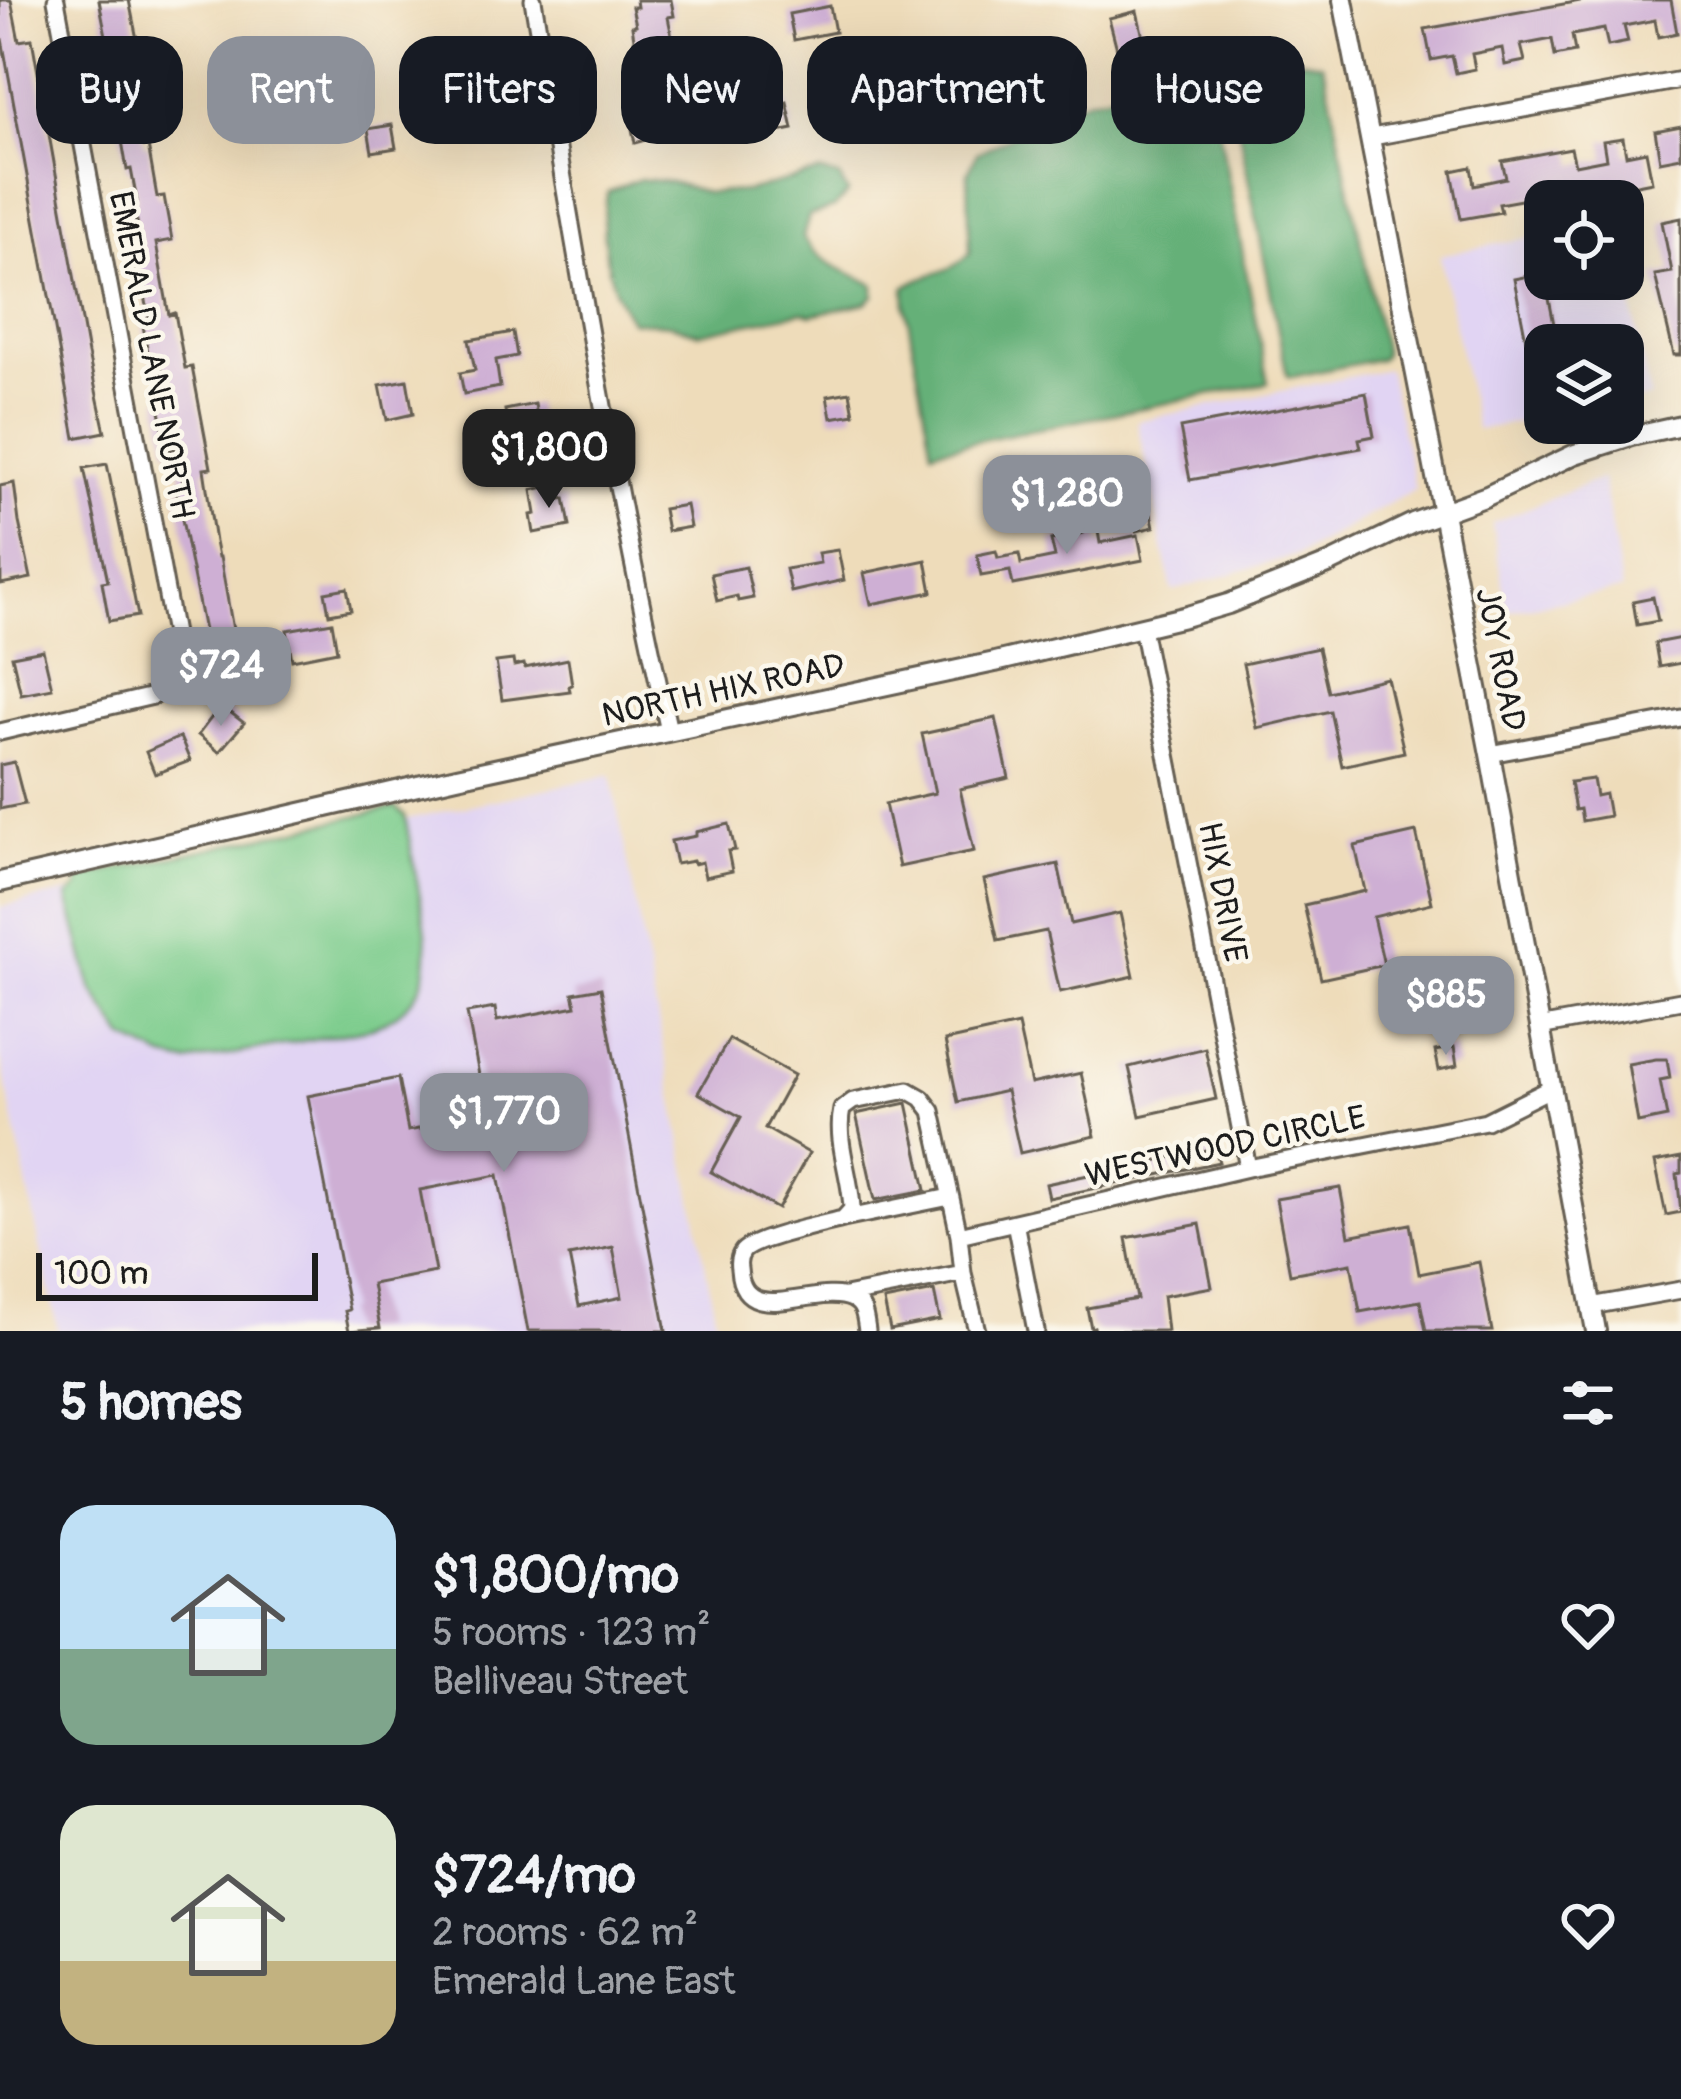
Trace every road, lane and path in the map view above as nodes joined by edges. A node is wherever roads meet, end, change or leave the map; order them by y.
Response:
1 (56, 0) edge
2 (533, 0) edge
3 (1343, 0) edge
4 (1681, 80) edge
5 (1372, 137) junction
6 (1681, 425) edge
7 (1444, 512) junction
8 (1142, 627) junction
9 (1681, 718) edge
10 (669, 731) junction
11 (0, 732) edge
12 (1490, 754) junction
13 (0, 882) edge
14 (1681, 1001) edge
15 (1539, 1027) junction
16 (1550, 1089) junction
17 (1248, 1168) junction
18 (950, 1196) junction
19 (843, 1219) junction
20 (1016, 1222) junction
21 (959, 1235) junction
22 (963, 1273) junction
23 (1681, 1290) edge
24 (845, 1295) junction
25 (1591, 1306) junction
26 (867, 1331) edge
27 (977, 1331) edge
28 (1036, 1331) edge
29 (1596, 1331) edge

1 - 11 street, EMERALD LANE NORTH
2 - 10 street
3 - 5 street, JOY ROAD
4 - 5 street
5 - 7 street, JOY ROAD
6 - 7 street, NORTH HIX ROAD
7 - 8 street, NORTH HIX ROAD
7 - 12 street, JOY ROAD
8 - 10 street, NORTH HIX ROAD
8 - 17 street, HIX DRIVE
9 - 12 street
10 - 13 street, NORTH HIX ROAD
12 - 15 street, JOY ROAD
14 - 15 street
15 - 16 street, JOY ROAD
16 - 17 street, WESTWOOD CIRCLE
16 - 25 street, JOY ROAD
17 - 20 street, WESTWOOD CIRCLE
18 - 19 street
18 - 19 street
18 - 21 street
19 - 24 street
20 - 21 street, WESTWOOD CIRCLE
20 - 28 street
21 - 22 street
22 - 24 street
22 - 27 street
23 - 25 street
24 - 26 street
25 - 29 street, JOY ROAD

